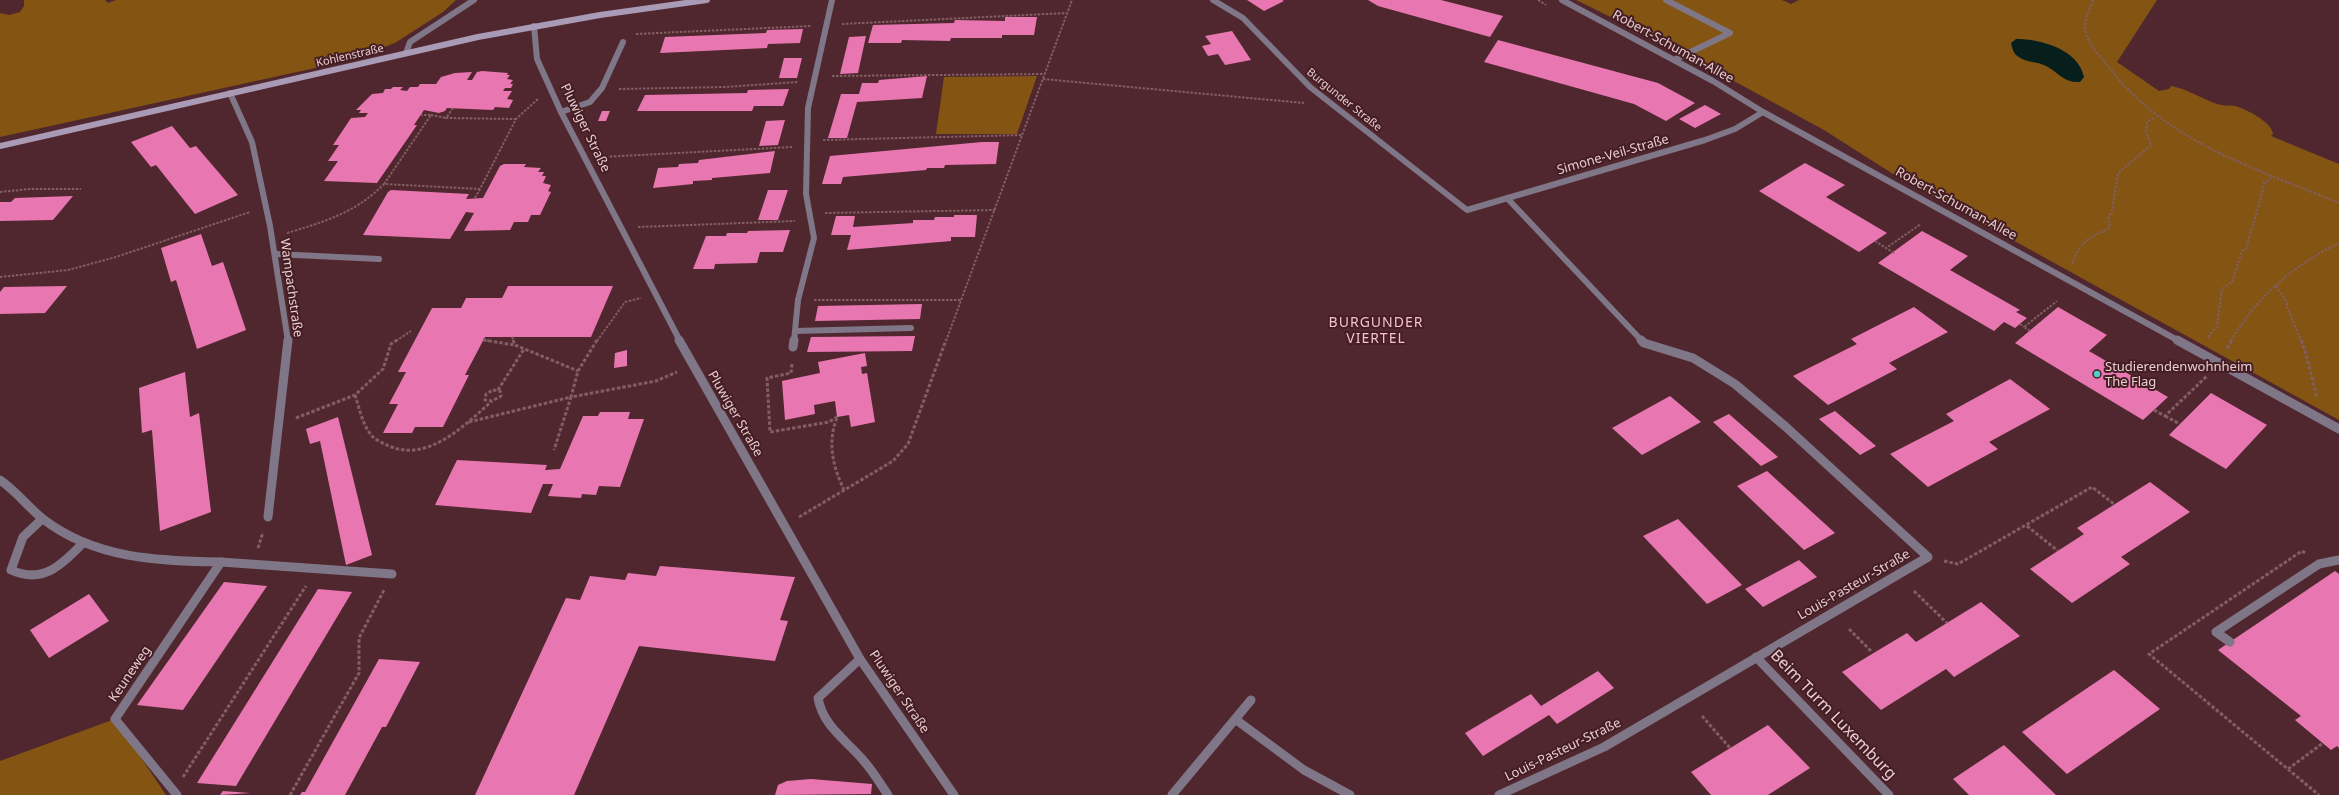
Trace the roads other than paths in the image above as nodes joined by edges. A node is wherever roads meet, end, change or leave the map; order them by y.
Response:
1 (474, 0) edge
2 (707, 0) edge
3 (832, 0) edge
4 (1213, 0) edge
5 (1562, 0) edge
6 (1666, 0) edge
7 (534, 26) junction
8 (623, 42) dead end
9 (406, 53) junction
10 (1674, 60) junction
11 (230, 93) junction
12 (561, 112) junction
13 (1763, 112) junction
14 (0, 146) edge
15 (1507, 198) junction
16 (1466, 210) joint
17 (275, 254) junction
18 (379, 259) dead end
19 (911, 328) dead end
20 (795, 331) junction
21 (792, 347) road end
22 (2339, 429) edge
23 (0, 480) edge
24 (268, 517) road end
25 (42, 518) junction
26 (82, 544) junction
27 (2339, 560) edge
28 (221, 562) junction
29 (392, 574) road end
30 (2230, 642) dead end
31 (1756, 657) junction
32 (860, 659) junction
33 (1251, 700) dead end
34 (1235, 719) junction
35 (176, 793) edge
36 (888, 795) edge
37 (954, 795) edge
38 (1172, 795) edge
39 (1350, 795) edge
40 (1499, 795) edge
41 (1889, 795) edge

1 - 9 street
2 - 7 main road, Kohlenstraße
3 - 20 street
4 - 16 street, Burgunder Straße
5 - 10 street, Robert-Schuman-Allee
6 - 10 street
7 - 9 main road, Kohlenstraße
7 - 12 street, Pluwiger Straße
8 - 12 street
9 - 11 main road, Kohlenstraße
10 - 13 street, Robert-Schuman-Allee
11 - 14 main road, Kohlenstraße
11 - 17 street, Wampachstraße
12 - 32 street, Pluwiger Straße
13 - 15 street, Simone-Veil-Straße
13 - 22 street, Robert-Schuman-Allee
15 - 16 street, Simone-Veil-Straße
15 - 31 street, Louis-Pasteur-Straße
17 - 18 street
17 - 24 street, Wampachstraße
19 - 20 street
20 - 21 street
23 - 25 street
25 - 26 street
25 - 26 street
26 - 28 street
27 - 30 street
28 - 29 street
28 - 35 street, Keuneweg
31 - 40 street, Louis-Pasteur-Straße
31 - 41 street, Beim Turm Luxemburg
32 - 36 street
32 - 37 street, Pluwiger Straße
33 - 34 street
34 - 38 street
34 - 39 street

